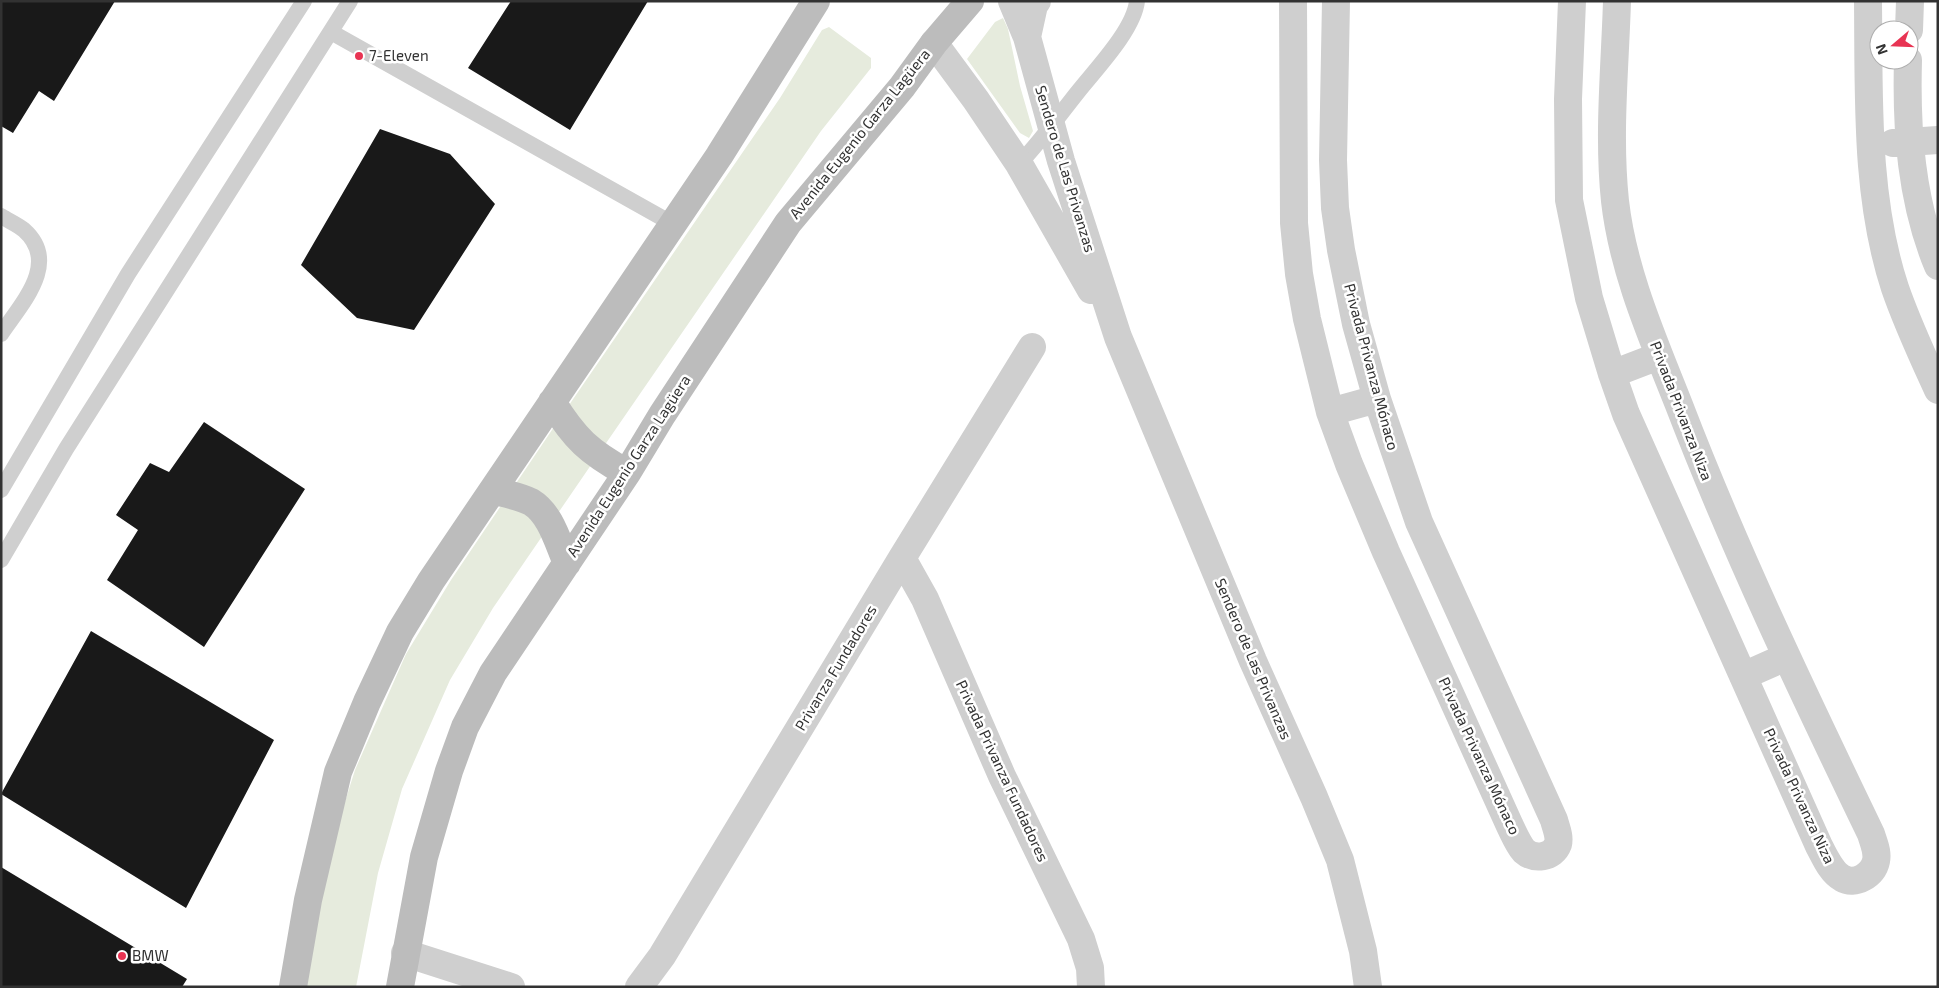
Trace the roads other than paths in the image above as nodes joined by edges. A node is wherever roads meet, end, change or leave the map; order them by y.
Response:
1 (304, 1) edge
2 (350, 1) edge
3 (816, 1) edge
4 (970, 1) edge
5 (1012, 1) edge
6 (1037, 1) edge
7 (1137, 1) edge
8 (1293, 1) edge
9 (1336, 1) edge
10 (1572, 1) edge
11 (1617, 1) edge
12 (1868, 1) edge
13 (1910, 1) edge
14 (1909, 20) edge
15 (330, 32) junction
16 (1027, 37) junction
17 (934, 43) junction
18 (1908, 70) edge
19 (1051, 126) junction
20 (1938, 140) edge
21 (1909, 142) junction
22 (1871, 146) junction
23 (1019, 164) junction
24 (1, 216) edge
25 (673, 224) junction
26 (1938, 266) edge
27 (1, 334) edge
28 (1118, 337) junction
29 (1032, 348) dead end
30 (1659, 356) junction
31 (1612, 374) junction
32 (1938, 390) edge
33 (1377, 399) junction
34 (552, 402) junction
35 (1330, 412) junction
36 (627, 473) junction
37 (1, 490) edge
38 (493, 490) junction
39 (902, 558) junction
40 (1, 560) edge
41 (567, 563) junction
42 (1786, 657) junction
43 (1743, 676) junction
44 (405, 953) junction
45 (503, 986) edge
46 (293, 987) edge
47 (400, 987) edge
48 (639, 987) edge
49 (1092, 987) edge
50 (1368, 987) edge

1 - 37 lane
2 - 15 lane
3 - 25 main road
4 - 17 main road, Avenida Eugenio Garza Lagüera
5 - 16 street, Sendero de Las Privanzas
6 - 16 street
7 - 19 lane
8 - 35 street, Privada Privanza Mónaco
9 - 33 street, Privada Privanza Mónaco
10 - 31 street, Privada Privanza Niza
11 - 30 street, Privada Privanza Niza
12 - 22 street
13 - 14 street
15 - 25 lane
15 - 40 lane
16 - 19 street, Sendero de Las Privanzas
17 - 23 street, Sendero de Las Privanzas
17 - 36 main road, Avenida Eugenio Garza Lagüera
18 - 21 street
19 - 23 lane
19 - 28 street, Sendero de Las Privanzas
20 - 21 street
21 - 22 street
21 - 26 street
22 - 32 street
23 - 28 street, Sendero de Las Privanzas
24 - 27 lane
25 - 34 main road
28 - 50 street, Sendero de Las Privanzas
29 - 39 street, Privanza Fundadores
30 - 31 street
30 - 42 street, Privada Privanza Niza
31 - 43 street, Privada Privanza Niza
33 - 35 street
33 - 35 street, Privada Privanza Mónaco
34 - 36 main road
34 - 38 main road
36 - 41 main road, Avenida Eugenio Garza Lagüera
38 - 41 main road
38 - 46 main road
39 - 48 street, Privanza Fundadores
39 - 49 street, Privada Privanza Fundadores
41 - 44 main road, Avenida Eugenio Garza Lagüera
42 - 43 street
42 - 43 street, Privada Privanza Niza
44 - 45 street
44 - 47 main road, Avenida Eugenio Garza Lagüera

